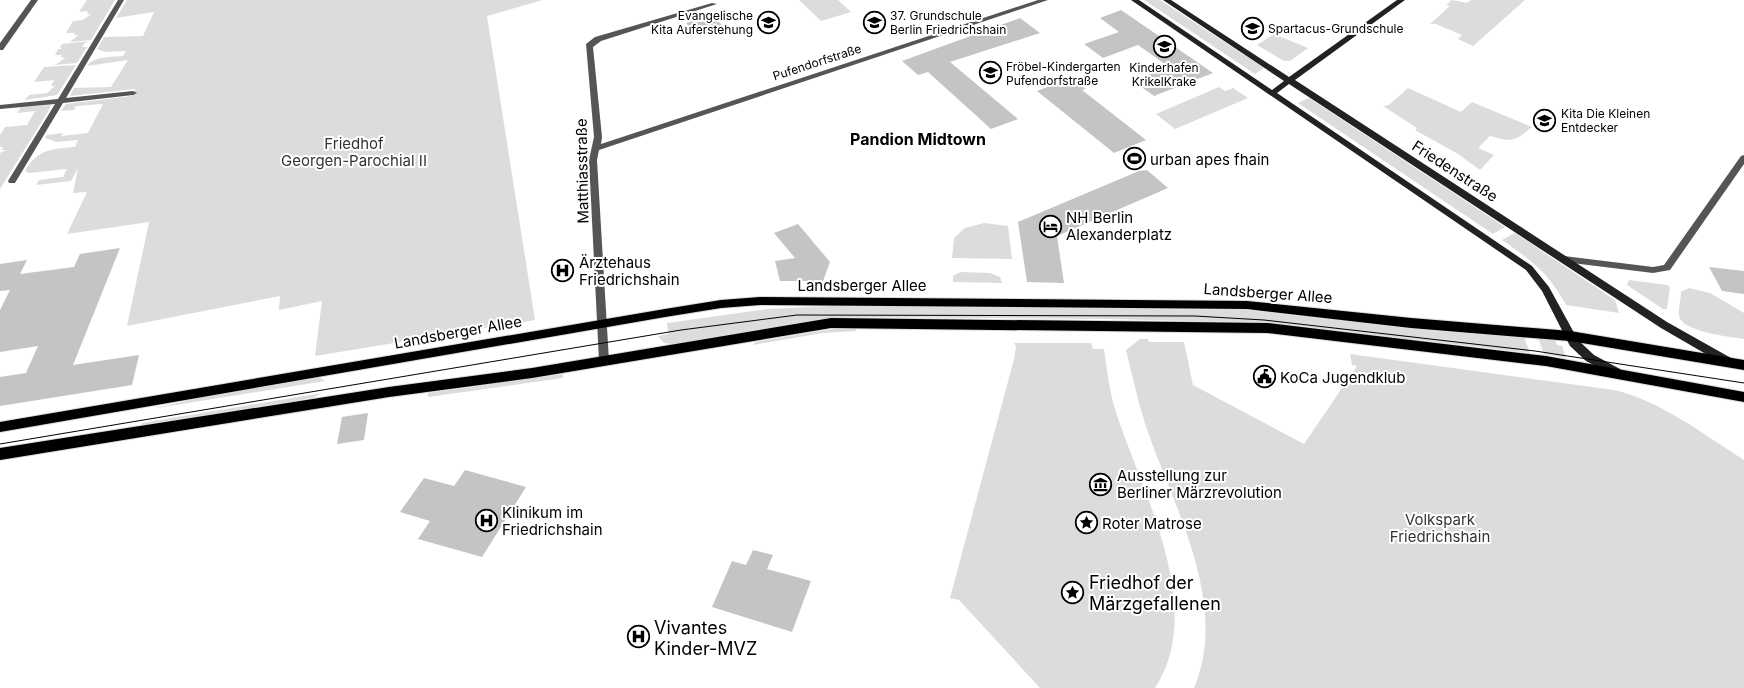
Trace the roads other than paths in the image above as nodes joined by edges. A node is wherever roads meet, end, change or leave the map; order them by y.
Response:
1 (35, 0) edge
2 (121, 0) edge
3 (1045, 0) edge
4 (1134, 0) edge
5 (1166, 0) edge
6 (1402, 0) edge
7 (714, 4) dead end
8 (0, 48) edge
9 (1290, 81) junction
10 (1272, 93) junction
11 (133, 94) dead end
12 (61, 101) junction
13 (0, 107) edge
14 (596, 148) junction
15 (1744, 158) edge
16 (12, 181) dead end
17 (1564, 259) junction
18 (602, 324) junction
19 (1570, 336) junction
20 (604, 361) junction
21 (1730, 362) junction
22 (1744, 365) edge
23 (1624, 376) junction
24 (1744, 397) edge
25 (0, 427) edge
26 (0, 454) edge

1 - 8 street
2 - 12 street
3 - 14 street, Pufendorfstraße
4 - 10 street
5 - 9 street, Friedenstraße
6 - 9 street
7 - 14 street, Matthiasstraße
9 - 10 street
9 - 17 street, Friedenstraße
10 - 19 street
11 - 12 street
12 - 13 street
12 - 16 street
14 - 18 street, Matthiasstraße
15 - 17 street
17 - 21 street, Friedenstraße
18 - 19 main road, Landsberger Allee
18 - 20 street, Matthiasstraße
18 - 25 main road, Landsberger Allee
19 - 21 main road, Landsberger Allee
19 - 23 street
20 - 23 main road
20 - 26 main road
21 - 22 main road, Landsberger Allee
23 - 24 main road

